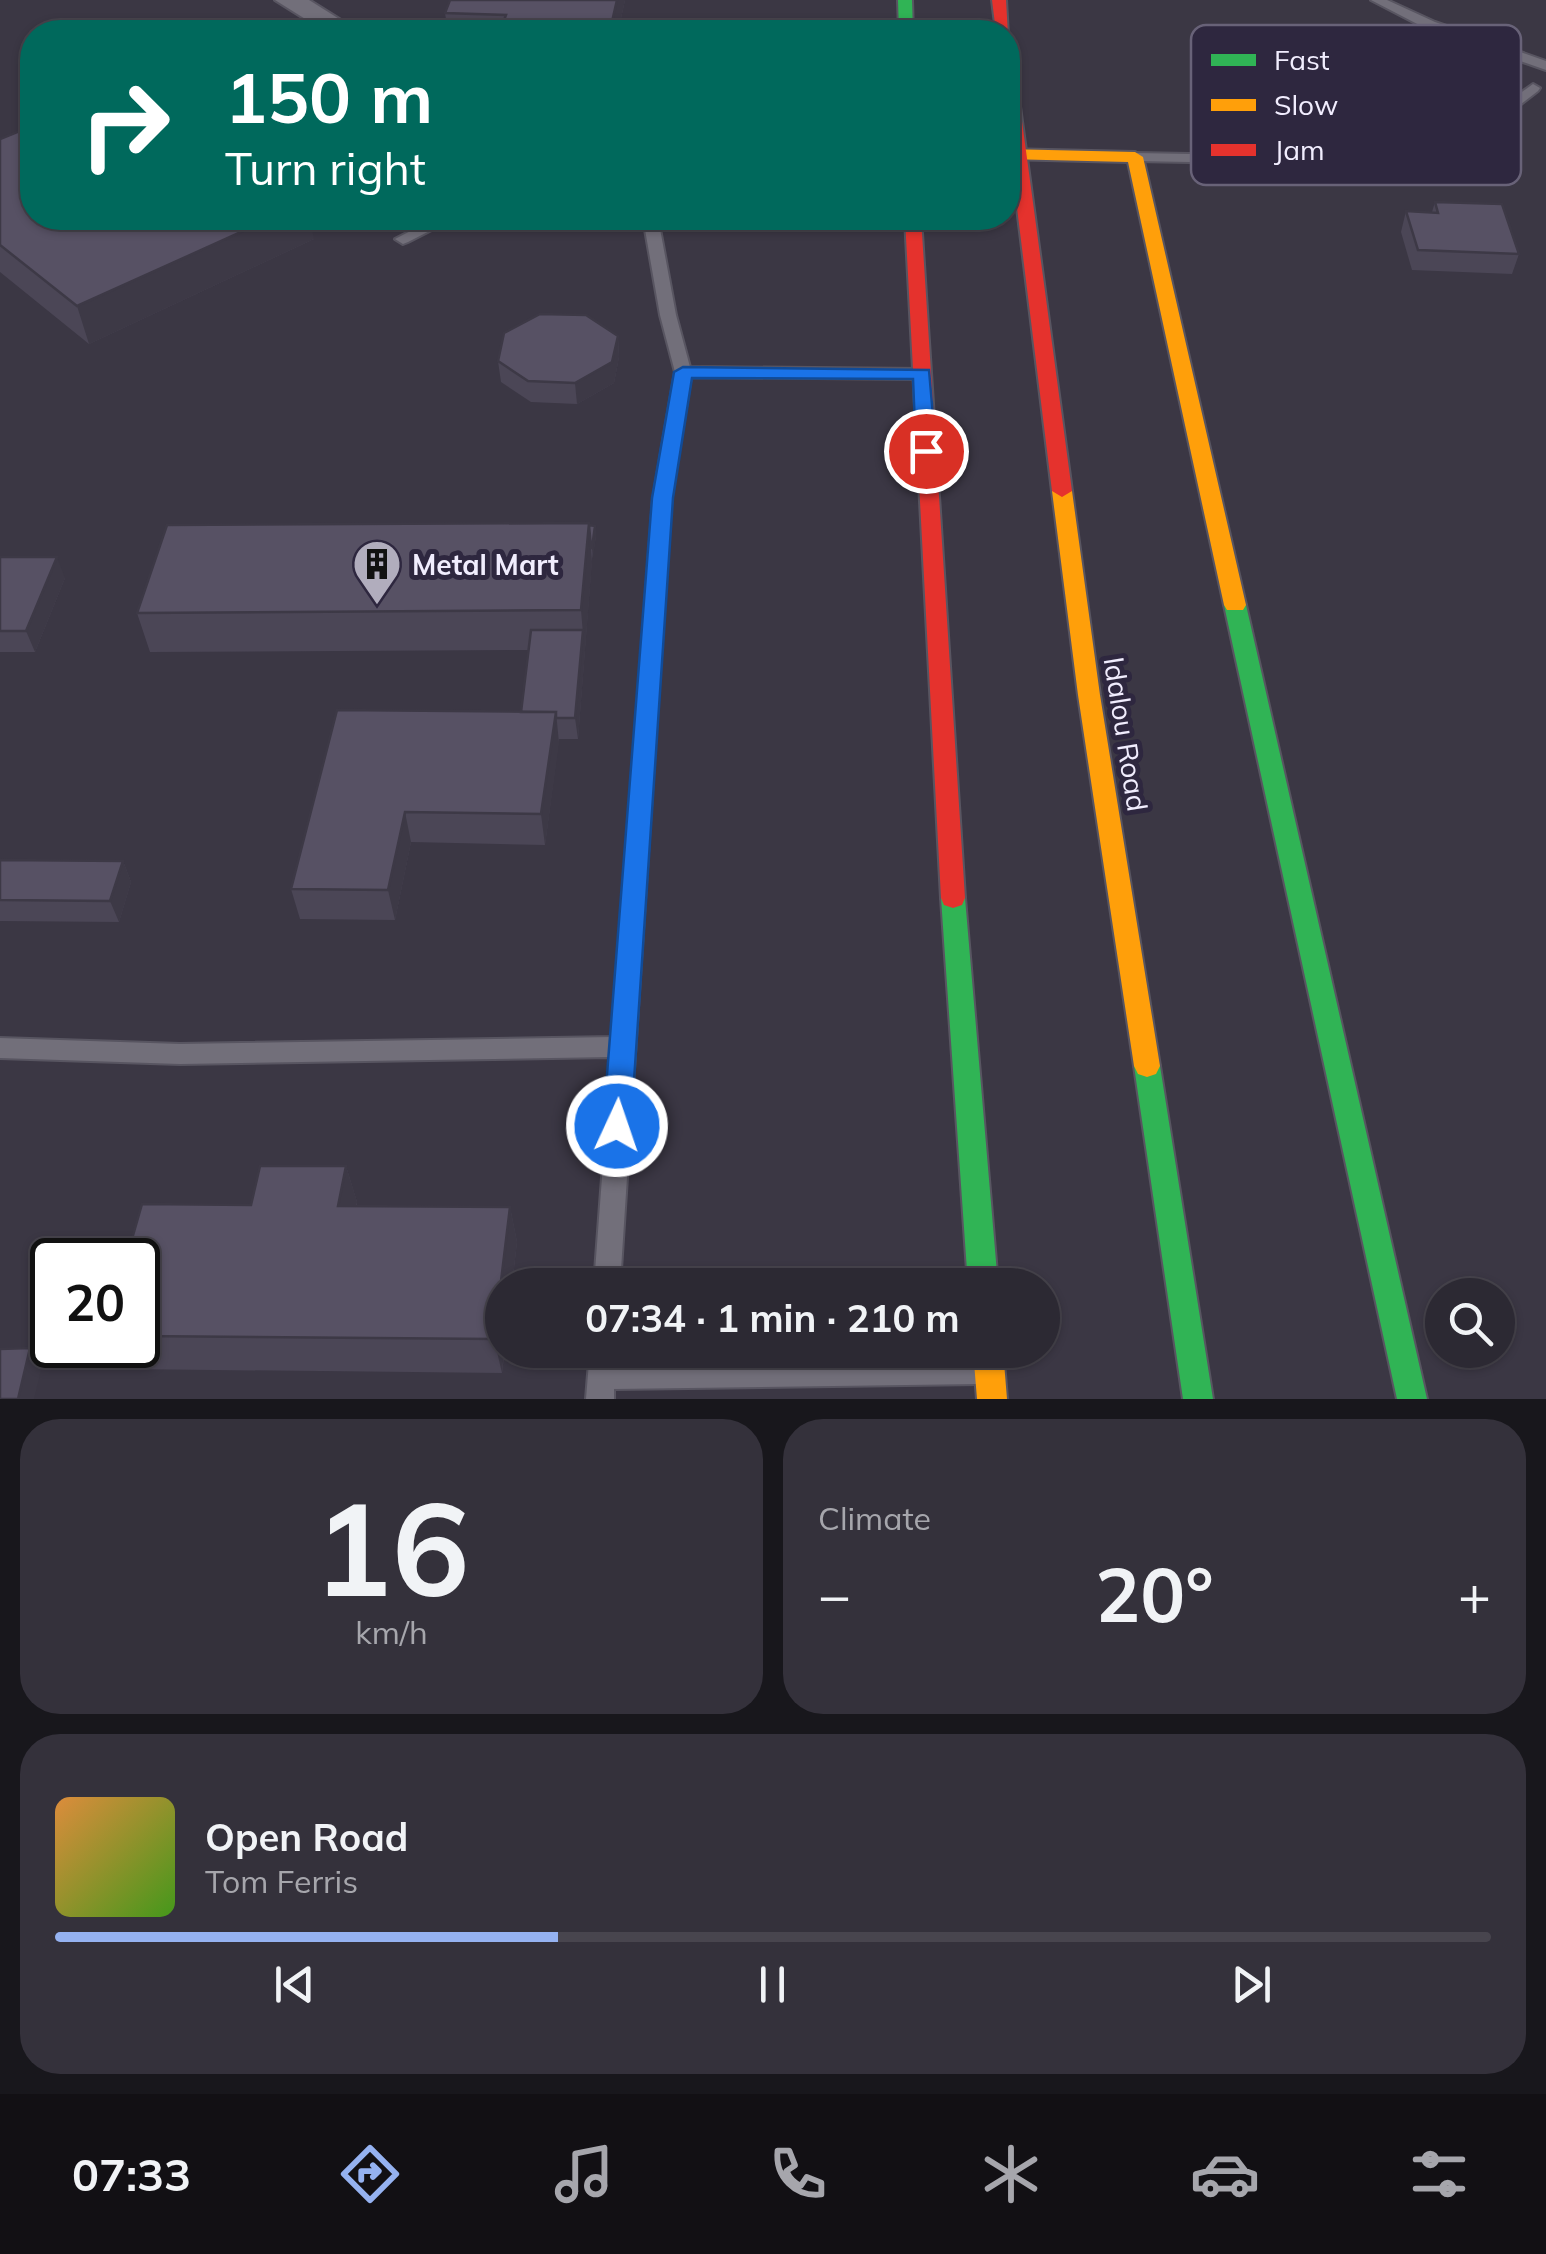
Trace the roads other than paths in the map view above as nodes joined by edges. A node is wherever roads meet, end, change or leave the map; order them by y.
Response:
1 (289, 0) edge
2 (1377, 0) edge
3 (325, 20) edge
4 (1430, 25) edge
5 (1543, 65) edge
6 (1540, 86) edge
7 (1020, 154) edge
8 (1136, 157) junction
9 (1191, 158) edge
10 (1020, 211) edge
11 (421, 230) edge
12 (652, 230) edge
13 (914, 230) edge
14 (403, 239) dead end
15 (683, 372) junction
16 (922, 374) junction
17 (622, 1047) junction
18 (0, 1048) edge
19 (608, 1268) edge
20 (982, 1268) edge
21 (782, 1368) edge
22 (990, 1368) edge
23 (601, 1375) edge
24 (992, 1399) edge
25 (1198, 1399) edge
26 (1412, 1399) edge

1 - 3 street
2 - 4 lane
5 - 6 lane
7 - 8 main road
8 - 9 lane
8 - 26 main road
10 - 25 main road, Idalou Road
11 - 14 lane
12 - 15 lane
13 - 16 main road
15 - 16 lane
15 - 17 lane
16 - 20 main road
17 - 18 lane
17 - 19 lane
21 - 23 lane
22 - 24 main road

